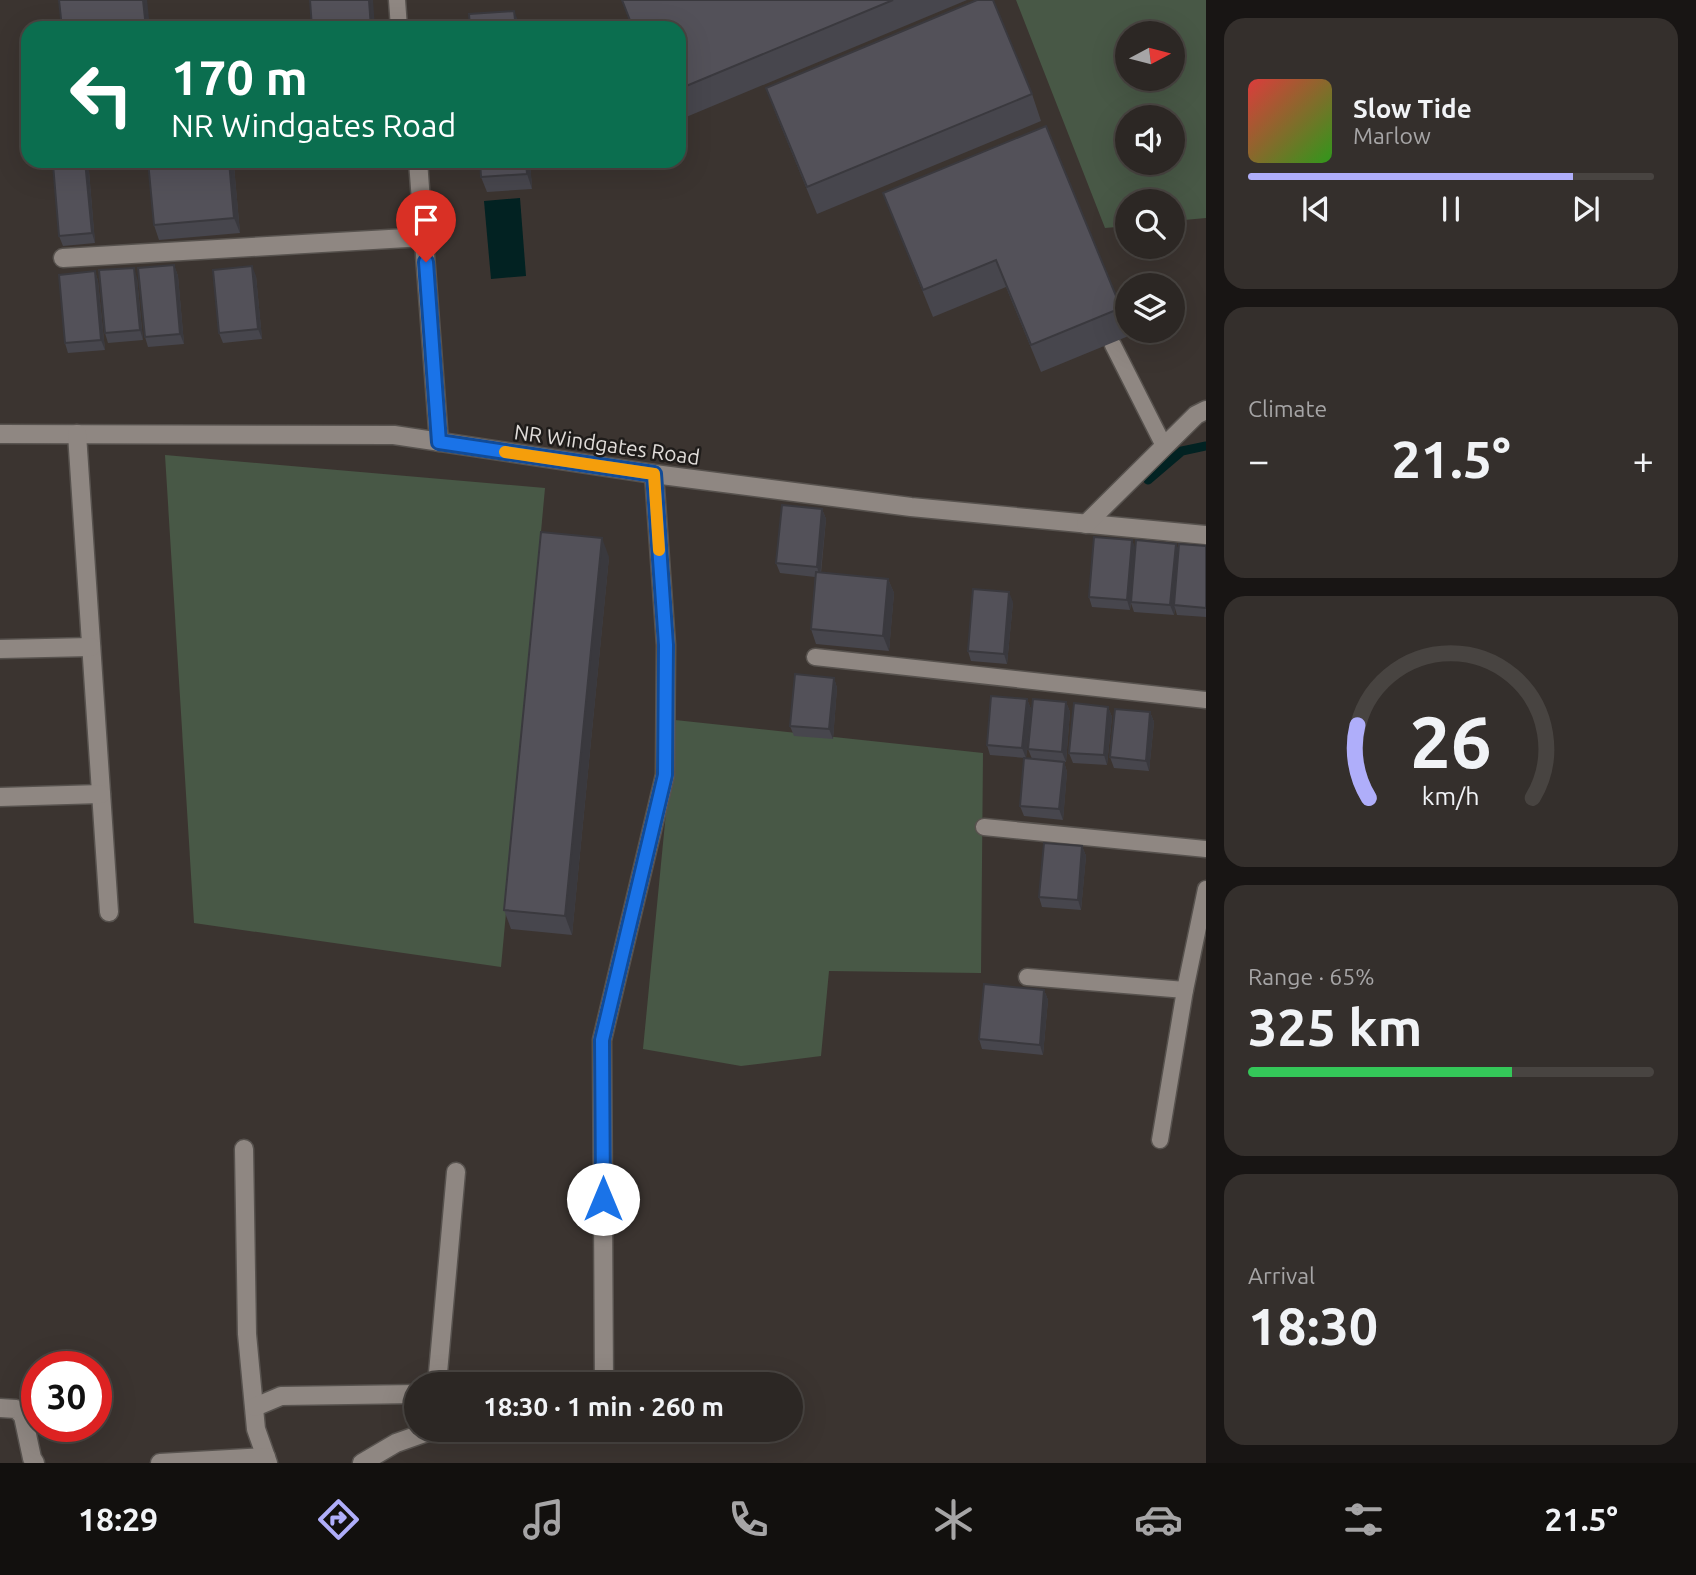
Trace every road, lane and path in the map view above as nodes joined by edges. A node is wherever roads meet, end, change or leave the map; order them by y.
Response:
1 (397, 0) edge
2 (398, 21) edge
3 (419, 168) edge
4 (424, 237) junction
5 (63, 258) dead end
6 (1113, 345) edge
7 (1206, 410) edge
8 (0, 434) edge
9 (77, 434) junction
10 (439, 442) junction
11 (1164, 446) junction
12 (654, 474) junction
13 (1086, 524) junction
14 (1206, 535) edge
15 (91, 647) junction
16 (0, 649) edge
17 (815, 657) dead end
18 (1206, 700) edge
19 (101, 794) junction
20 (0, 797) edge
21 (985, 827) dead end
22 (1206, 849) edge
23 (1206, 889) edge
24 (109, 912) dead end
25 (1027, 977) dead end
26 (1185, 990) junction
27 (1160, 1140) dead end
28 (244, 1149) dead end
29 (456, 1172) dead end
30 (438, 1372) edge
31 (604, 1372) edge
32 (404, 1394) edge
33 (254, 1407) junction
34 (0, 1408) edge
35 (404, 1440) edge
36 (267, 1460) edge
37 (232, 1461) edge
38 (35, 1463) edge
39 (160, 1463) edge
40 (362, 1463) edge

1 - 2 lane
3 - 4 street
4 - 5 street
4 - 10 street
6 - 11 lane
7 - 11 street
8 - 9 street, NR Windgates Road
9 - 10 street, NR Windgates Road
9 - 15 street
10 - 12 street, NR Windgates Road
11 - 13 street
12 - 13 street, NR Windgates Road
12 - 31 street
13 - 14 street, NR Windgates Road
15 - 16 street
15 - 19 street
17 - 18 lane
19 - 20 street
19 - 24 street
21 - 22 lane
23 - 26 lane
25 - 26 lane
26 - 27 lane
28 - 33 street
29 - 30 street
32 - 33 street
33 - 36 street
34 - 38 street
35 - 40 street
36 - 37 street
37 - 39 street

